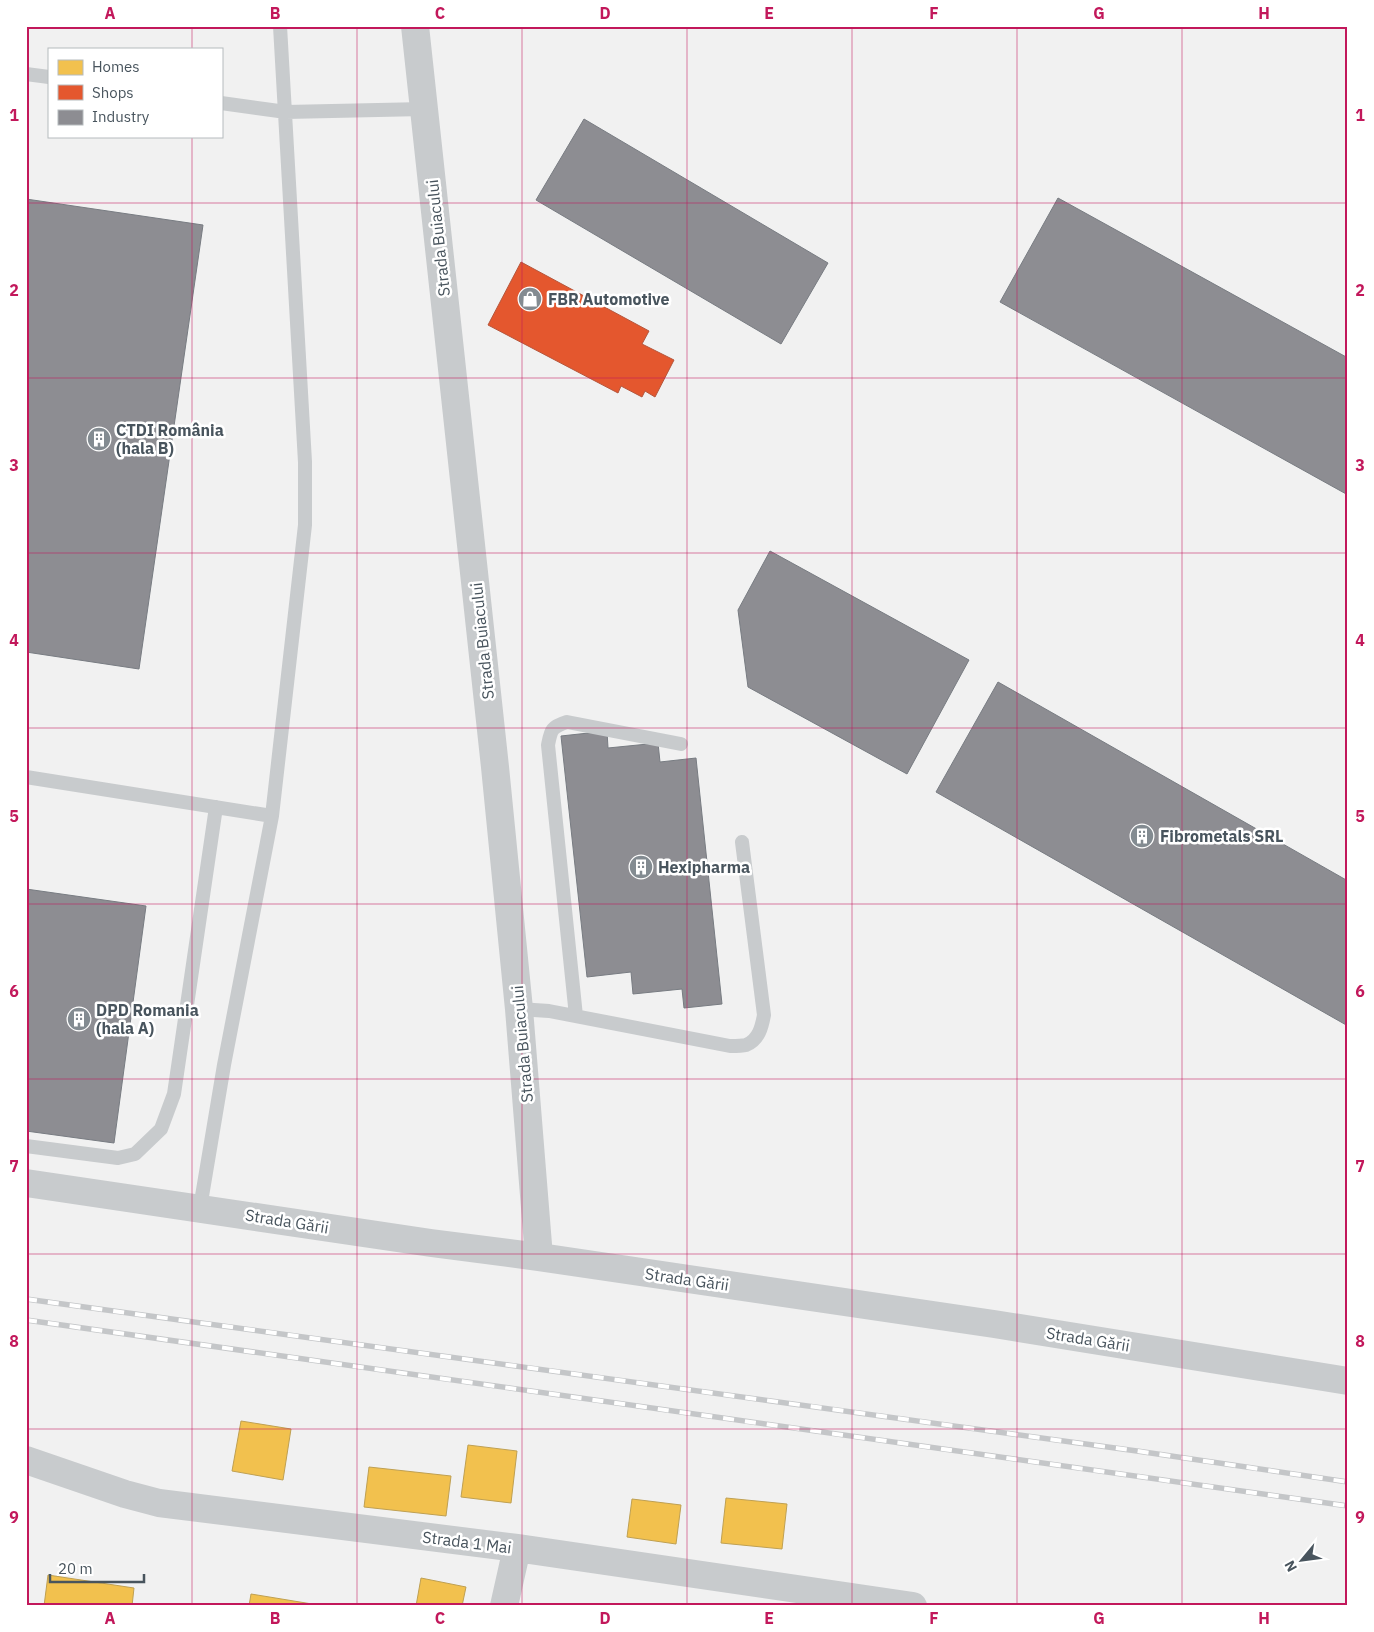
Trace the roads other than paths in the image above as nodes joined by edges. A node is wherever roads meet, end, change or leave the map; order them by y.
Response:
1 (280, 26) edge
2 (415, 26) edge
3 (26, 74) edge
4 (48, 77) edge
5 (222, 102) edge
6 (424, 109) junction
7 (286, 112) junction
8 (681, 744) dead end
9 (26, 776) edge
10 (216, 807) junction
11 (272, 816) junction
12 (742, 842) dead end
13 (519, 1009) junction
14 (576, 1016) junction
15 (26, 1146) edge
16 (26, 1182) edge
17 (200, 1208) junction
18 (539, 1257) junction
19 (1348, 1381) edge
20 (31, 1468) edge
21 (516, 1548) junction
22 (504, 1606) edge
23 (913, 1606) edge

1 - 7 lane
2 - 6 street, Strada Buiacului
3 - 4 lane
5 - 7 lane
6 - 7 lane
6 - 13 street, Strada Buiacului
7 - 11 lane
8 - 14 lane
9 - 10 lane
10 - 11 lane
10 - 15 lane
11 - 17 lane
12 - 14 lane
13 - 14 lane
13 - 18 street, Strada Buiacului
16 - 17 street, Strada Gării
17 - 18 street, Strada Gării
18 - 19 street, Strada Gării
20 - 21 street, Strada 1 Mai
21 - 22 street
21 - 23 street, Strada 1 Mai

